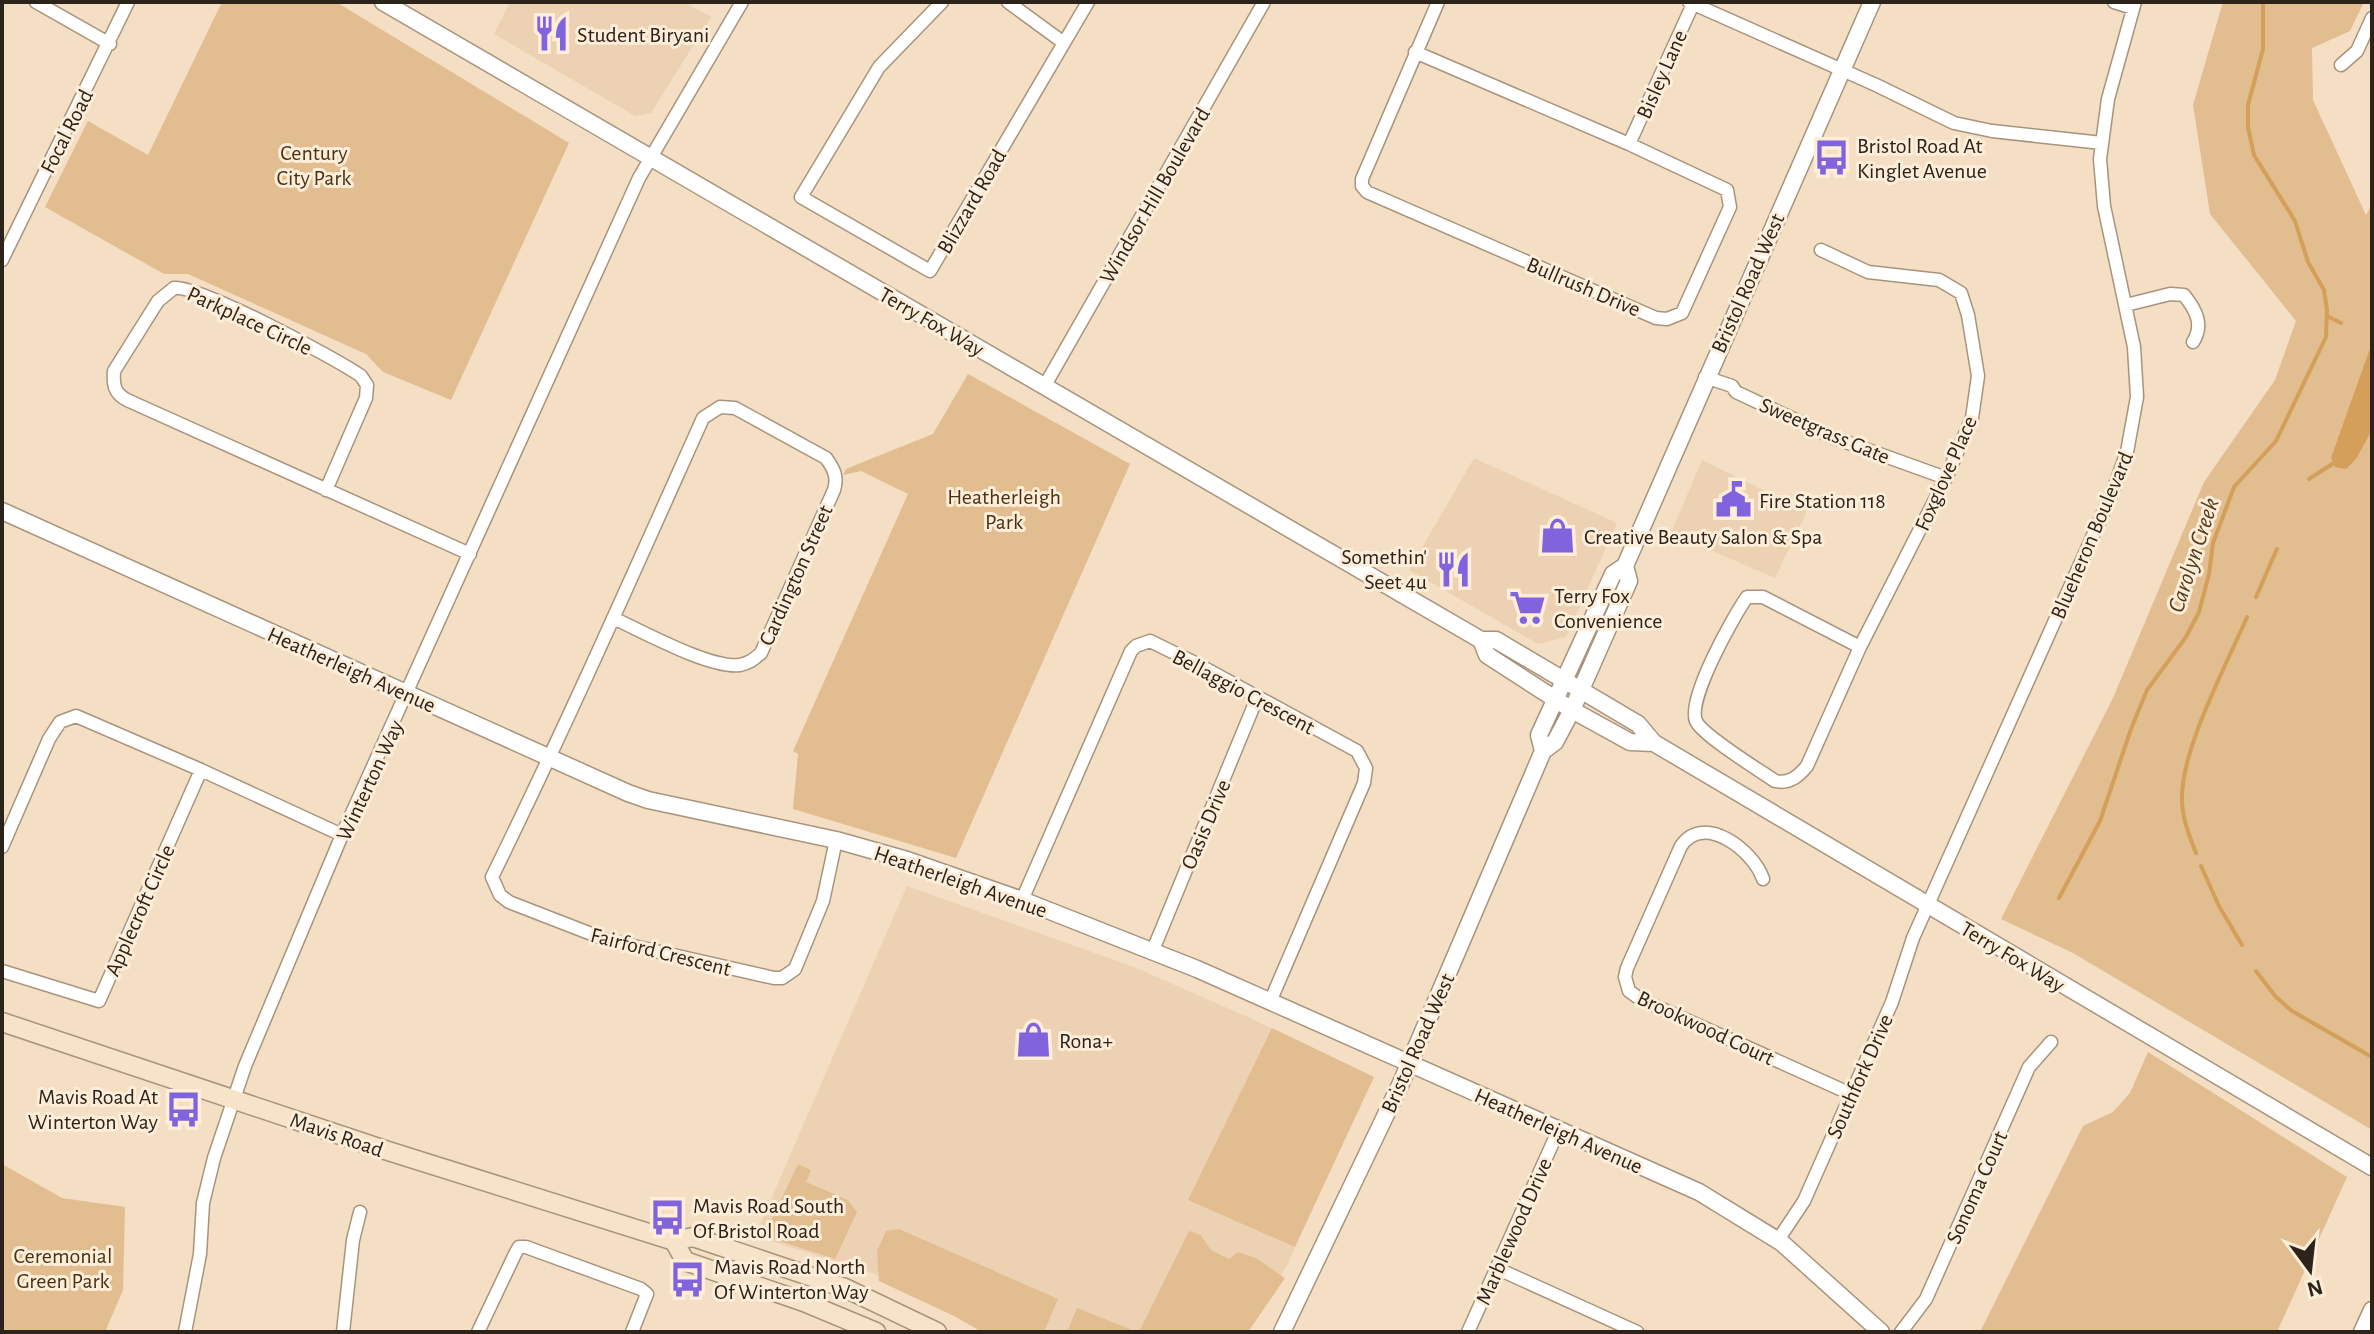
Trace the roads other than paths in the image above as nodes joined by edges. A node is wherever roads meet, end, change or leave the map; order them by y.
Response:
1 (36, 2) edge
2 (128, 2) edge
3 (383, 2) edge
4 (742, 2) edge
5 (942, 2) edge
6 (1008, 2) edge
7 (1088, 2) edge
8 (1264, 2) edge
9 (1438, 2) edge
10 (1872, 2) edge
11 (2114, 2) edge
12 (1691, 3) edge
13 (2134, 5) edge
14 (2372, 18) edge
15 (1064, 43) junction
16 (110, 44) junction
17 (1415, 52) junction
18 (2341, 65) dead end
19 (1842, 70) junction
20 (2102, 143) junction
21 (1629, 144) junction
22 (649, 158) junction
23 (1821, 250) dead end
24 (2, 260) edge
25 (2126, 305) junction
26 (2193, 342) dead end
27 (1705, 377) junction
28 (1044, 387) junction
29 (1946, 478) junction
30 (326, 490) junction
31 (2, 511) edge
32 (470, 554) junction
33 (1625, 566) junction
34 (613, 618) junction
35 (1481, 640) junction
36 (1860, 647) junction
37 (1564, 681) junction
38 (1581, 691) junction
39 (408, 694) junction
40 (1257, 698) junction
41 (1556, 699) junction
42 (1572, 710) junction
43 (1654, 743) junction
44 (1543, 751) junction
45 (550, 758) junction
46 (201, 770) junction
47 (342, 835) junction
48 (836, 840) junction
49 (2, 847) edge
50 (1763, 879) dead end
51 (1022, 900) junction
52 (1928, 906) junction
53 (1153, 950) junction
54 (2, 971) edge
55 (1270, 1002) junction
56 (2, 1022) edge
57 (2051, 1042) dead end
58 (1410, 1063) junction
59 (1851, 1094) junction
60 (234, 1098) junction
61 (1559, 1129) junction
62 (2372, 1167) edge
63 (360, 1212) dead end
64 (1778, 1240) junction
65 (674, 1241) junction
66 (1496, 1268) junction
67 (2372, 1310) edge
68 (185, 1332) edge
69 (343, 1332) edge
70 (478, 1332) edge
71 (632, 1332) edge
72 (876, 1332) edge
73 (937, 1332) edge
74 (1282, 1332) edge
75 (1468, 1332) edge
76 (1637, 1332) edge
77 (1881, 1332) edge
78 (1901, 1332) edge
79 (2362, 1332) edge

1 - 16 street
2 - 16 street, Focal Road
3 - 22 street, Terry Fox Way
4 - 22 street, Winterton Way
5 - 15 street, Blizzard Road
6 - 15 street
7 - 15 street, Blizzard Road
8 - 28 street, Windsor Hill Boulevard
9 - 17 street, Bullrush Drive
10 - 19 street, Bristol Road West
11 - 13 street
12 - 19 street
12 - 21 street, Bisley Lane
13 - 20 street, Blueheron Boulevard
14 - 18 street
16 - 24 street, Focal Road
17 - 21 street, Bullrush Drive
17 - 21 street, Bullrush Drive
19 - 20 street
19 - 27 street, Bristol Road West
20 - 25 street, Blueheron Boulevard
22 - 28 street, Terry Fox Way
22 - 32 street, Winterton Way
23 - 29 street, Foxglove Place
25 - 26 street
25 - 52 street, Blueheron Boulevard
27 - 29 street, Sweetgrass Gate
27 - 33 street, Bristol Road West
28 - 35 street, Terry Fox Way
29 - 36 street, Foxglove Place
30 - 30 street, Parkplace Circle
30 - 32 street, Parkplace Circle
31 - 39 street, Heatherleigh Avenue
32 - 39 street, Winterton Way
33 - 37 street, Bristol Road West
33 - 38 street, Bristol Road West
34 - 34 street, Cardington Street
34 - 45 street, Cardington Street
35 - 37 street, Terry Fox Way
35 - 41 street, Terry Fox Way
36 - 36 street, Foxglove Place
37 - 38 street, Terry Fox Way
37 - 41 street, Bristol Road West
38 - 42 street, Bristol Road West
38 - 43 street, Terry Fox Way
39 - 45 street, Heatherleigh Avenue
39 - 47 street, Winterton Way
40 - 51 street, Bellaggio Crescent
40 - 53 street, Oasis Drive
40 - 55 street, Bellaggio Crescent
41 - 42 street, Terry Fox Way
41 - 44 street, Bristol Road West
42 - 43 street, Terry Fox Way
42 - 44 street, Bristol Road West
43 - 52 street, Terry Fox Way
44 - 58 street, Bristol Road West
45 - 48 street, Heatherleigh Avenue
45 - 48 street, Fairford Crescent
46 - 47 street
46 - 49 street
46 - 54 street, Applecroft Circle
47 - 60 street, Winterton Way
48 - 51 street, Heatherleigh Avenue
50 - 59 street, Brookwood Court
51 - 53 street, Heatherleigh Avenue
52 - 59 street, Southfork Drive
52 - 62 street, Terry Fox Way
53 - 55 street, Heatherleigh Avenue
55 - 58 street, Heatherleigh Avenue
56 - 60 main road, Mavis Road
57 - 78 street, Sonoma Court
58 - 61 street, Heatherleigh Avenue
58 - 74 street, Bristol Road West
59 - 64 street, Southfork Drive
60 - 65 main road, Mavis Road
60 - 68 street, Winterton Way
61 - 64 street, Heatherleigh Avenue
61 - 66 street, Marblewood Drive
63 - 69 street
64 - 77 street, Heatherleigh Avenue
65 - 72 main road, Mavis Road
65 - 73 main road, Mavis Road
66 - 75 street, Marblewood Drive
66 - 76 street
67 - 79 street
70 - 71 street

